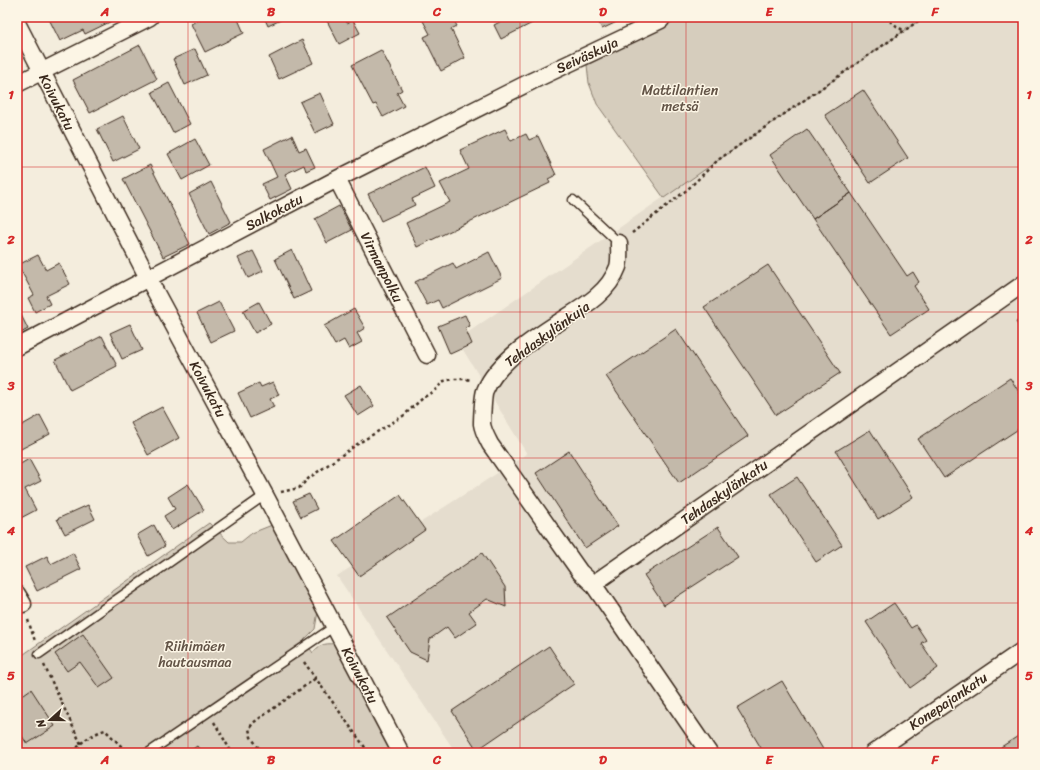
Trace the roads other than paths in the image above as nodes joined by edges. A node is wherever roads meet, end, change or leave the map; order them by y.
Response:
1 (150, 17) edge
2 (659, 17) edge
3 (17, 23) edge
4 (42, 71) junction
5 (532, 81) joint
6 (17, 84) edge
7 (337, 179) junction
8 (573, 200) dead end
9 (619, 243) joint
10 (148, 278) junction
11 (1023, 284) edge
12 (17, 346) edge
13 (427, 355) dead end
14 (265, 495) junction
15 (593, 584) junction
16 (335, 626) junction
17 (1023, 650) edge
18 (39, 654) road end
19 (148, 753) edge
20 (401, 753) edge
21 (709, 753) edge
22 (873, 753) edge

1 - 4 street
2 - 5 street, Seiväskuja
3 - 4 street, Koivukatu
4 - 6 street
4 - 10 street, Koivukatu
5 - 7 street, Salkokatu
7 - 10 street, Salkokatu
7 - 13 street, Virmanpolku
8 - 9 lane
9 - 15 street, Tehdaskylänkuja
10 - 12 street, Salkokatu
10 - 14 street, Koivukatu
11 - 15 street, Tehdaskylänkatu
14 - 16 street, Koivukatu
14 - 18 lane
15 - 21 street
16 - 19 lane
16 - 20 street, Koivukatu
17 - 22 street, Konepajankatu

